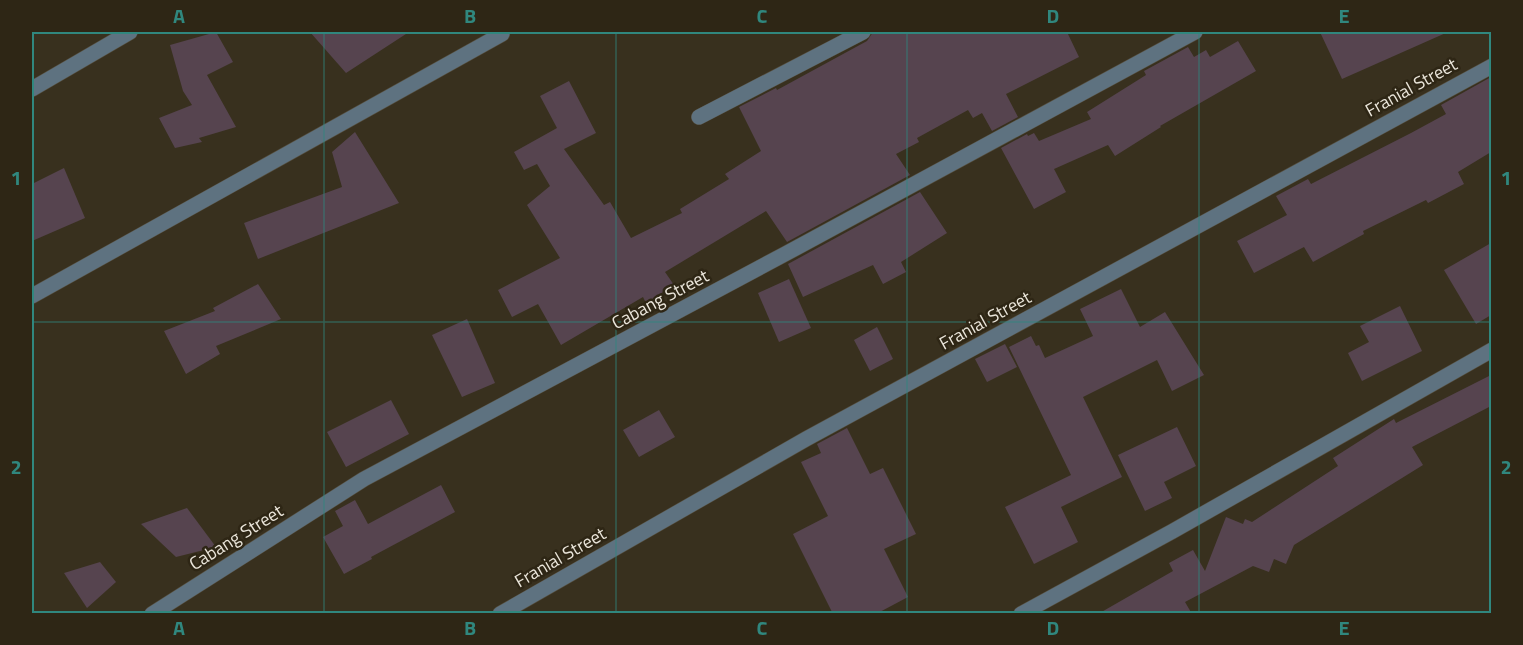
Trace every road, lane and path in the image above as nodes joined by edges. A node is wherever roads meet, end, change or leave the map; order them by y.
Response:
1 (130, 32) edge
2 (863, 32) edge
3 (1195, 32) edge
4 (502, 33) dead end
5 (1491, 66) edge
6 (32, 89) edge
7 (699, 117) dead end
8 (32, 296) edge
9 (1491, 350) edge
10 (152, 614) edge
11 (500, 614) edge
12 (1021, 614) edge

1 - 6 street
2 - 7 street
3 - 10 street, Cabang Street
4 - 8 street
5 - 11 street, Franial Street
9 - 12 street

